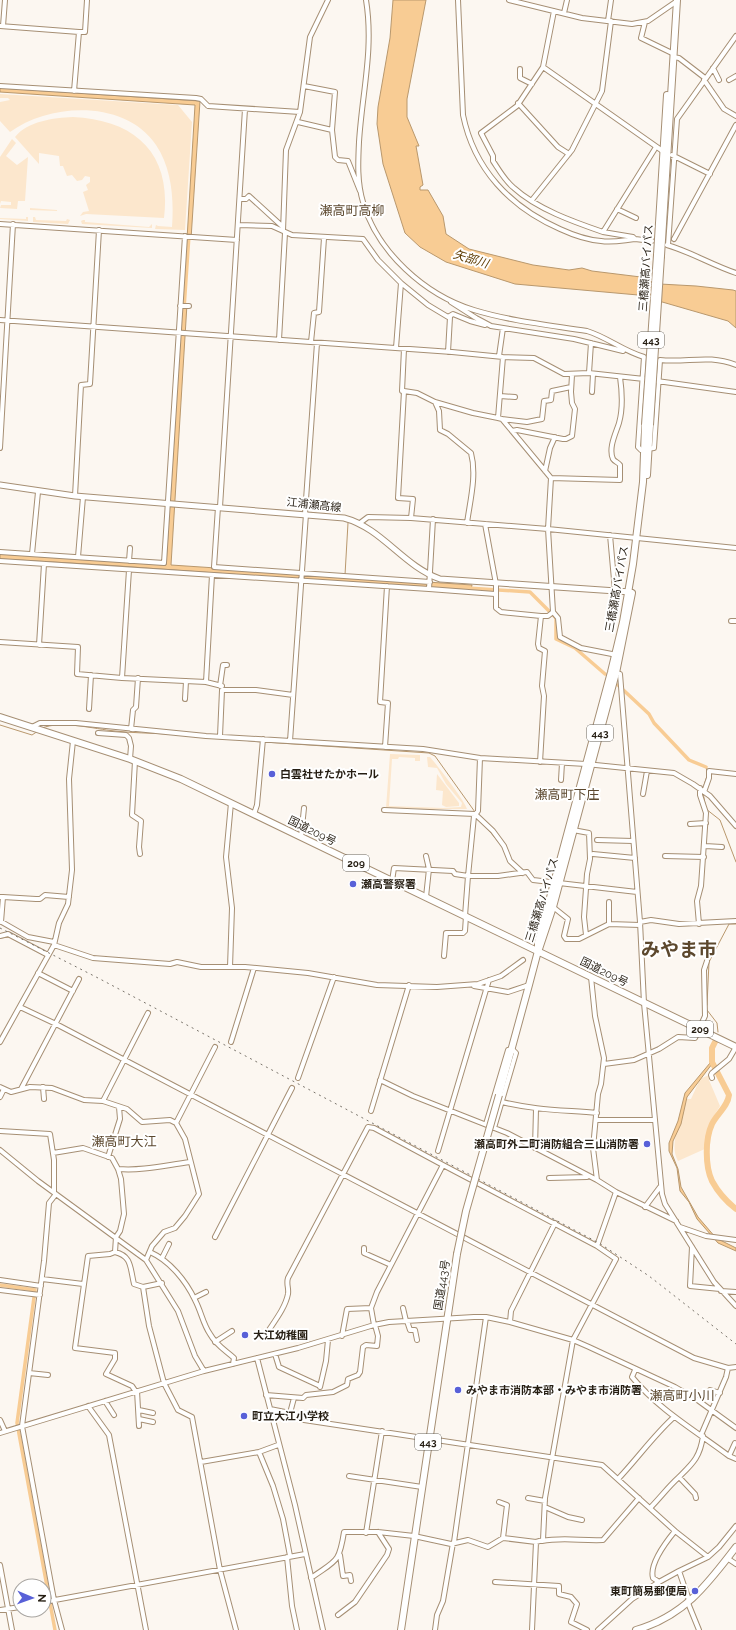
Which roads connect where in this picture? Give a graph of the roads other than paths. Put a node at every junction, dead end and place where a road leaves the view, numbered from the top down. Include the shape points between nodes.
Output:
1 (5, 0) edge
2 (87, 0) edge
3 (328, 0) edge
4 (366, 0) edge
5 (458, 0) edge
6 (509, 0) edge
7 (567, 0) edge
8 (611, 0) edge
9 (676, 1) edge
10 (531, 2) edge
11 (554, 11) junction
12 (564, 13) junction
13 (610, 21) junction
14 (645, 22) junction
15 (2, 26) edge
16 (78, 32) junction
17 (736, 36) edge
18 (672, 54) junction
19 (543, 67) junction
20 (713, 68) junction
21 (520, 69) dead end
22 (736, 76) edge
23 (704, 79) junction
24 (719, 80) dead end
25 (728, 80) dead end
26 (532, 84) junction
27 (0, 86) edge
28 (304, 86) junction
29 (74, 91) junction
30 (518, 103) junction
31 (596, 105) junction
32 (246, 109) junction
33 (300, 112) junction
34 (736, 116) edge
35 (298, 122) junction
36 (736, 125) edge
37 (332, 130) junction
38 (656, 146) junction
39 (569, 154) junction
40 (668, 154) junction
41 (710, 174) junction
42 (361, 192) junction
43 (240, 199) junction
44 (532, 200) junction
45 (617, 209) junction
46 (636, 218) dead end
47 (0, 224) edge
48 (14, 224) junction
49 (238, 224) junction
50 (99, 230) junction
51 (283, 230) junction
52 (603, 232) junction
53 (186, 236) junction
54 (324, 238) junction
55 (635, 239) junction
56 (674, 239) dead end
57 (237, 240) junction
58 (652, 241) dead end
59 (736, 273) edge
60 (401, 283) junction
61 (450, 300) junction
62 (450, 317) junction
63 (0, 320) edge
64 (8, 321) junction
65 (94, 326) junction
66 (491, 326) junction
67 (503, 328) junction
68 (179, 333) junction
69 (231, 336) junction
70 (279, 340) junction
71 (311, 342) junction
72 (317, 343) junction
73 (591, 343) junction
74 (396, 348) junction
75 (404, 349) junction
76 (448, 352) junction
77 (630, 353) junction
78 (501, 356) junction
79 (644, 357) junction
80 (660, 360) junction
81 (736, 365) edge
82 (591, 373) junction
83 (572, 375) junction
84 (620, 377) junction
85 (643, 379) junction
86 (658, 381) junction
87 (571, 387) junction
88 (404, 391) junction
89 (592, 392) dead end
90 (736, 392) edge
91 (500, 396) junction
92 (515, 396) dead end
93 (435, 402) junction
94 (1, 408) edge
95 (500, 419) junction
96 (512, 431) junction
97 (555, 437) junction
98 (0, 448) edge
99 (646, 450) junction
100 (545, 471) junction
101 (551, 478) junction
102 (0, 485) edge
103 (38, 492) junction
104 (75, 496) junction
105 (83, 497) junction
106 (168, 503) junction
107 (219, 507) junction
108 (306, 514) junction
109 (412, 518) junction
110 (433, 520) junction
111 (360, 523) junction
112 (467, 523) junction
113 (485, 524) junction
114 (548, 529) junction
115 (610, 535) junction
116 (638, 537) junction
117 (130, 548) dead end
118 (736, 548) edge
119 (0, 552) edge
120 (32, 554) junction
121 (78, 557) junction
122 (0, 561) edge
123 (129, 561) junction
124 (103, 563) junction
125 (44, 564) junction
126 (128, 570) junction
127 (212, 575) junction
128 (302, 576) junction
129 (430, 576) junction
130 (430, 582) junction
131 (496, 584) junction
132 (387, 586) junction
133 (552, 587) junction
134 (429, 588) junction
135 (615, 591) junction
136 (630, 592) junction
137 (495, 594) junction
138 (551, 613) junction
139 (541, 616) junction
140 (0, 642) edge
141 (39, 644) junction
142 (618, 655) junction
143 (227, 665) dead end
144 (616, 673) junction
145 (91, 675) junction
146 (122, 678) junction
147 (138, 678) junction
148 (186, 681) junction
149 (206, 682) junction
150 (221, 688) junction
151 (293, 695) junction
152 (186, 699) dead end
153 (88, 709) dead end
154 (0, 717) edge
155 (33, 728) junction
156 (130, 729) junction
157 (98, 733) dead end
158 (220, 736) junction
159 (129, 738) junction
160 (263, 739) junction
161 (73, 741) junction
162 (290, 741) junction
163 (386, 747) junction
164 (480, 758) junction
165 (132, 760) junction
166 (540, 762) junction
167 (562, 763) junction
168 (589, 764) junction
169 (628, 768) junction
170 (648, 771) junction
171 (736, 774) edge
172 (561, 780) dead end
173 (700, 788) junction
174 (704, 792) junction
175 (643, 794) dead end
176 (231, 803) junction
177 (304, 808) dead end
178 (384, 810) dead end
179 (477, 812) junction
180 (254, 814) junction
181 (706, 823) junction
182 (690, 824) dead end
183 (736, 826) edge
184 (574, 830) junction
185 (301, 837) junction
186 (597, 840) dead end
187 (633, 841) junction
188 (705, 846) junction
189 (722, 847) dead end
190 (140, 854) dead end
191 (593, 854) dead end
192 (426, 856) dead end
193 (665, 856) dead end
194 (704, 857) junction
195 (635, 858) junction
196 (429, 869) junction
197 (523, 872) junction
198 (468, 876) junction
199 (392, 881) junction
200 (556, 883) junction
201 (586, 885) junction
202 (637, 892) junction
203 (2, 897) edge
204 (69, 897) junction
205 (426, 897) junction
206 (609, 902) dead end
207 (553, 907) junction
208 (466, 916) junction
209 (736, 921) edge
210 (1, 922) edge
211 (608, 924) junction
212 (640, 924) junction
213 (699, 924) junction
214 (586, 934) junction
215 (0, 936) edge
216 (54, 943) junction
217 (538, 951) junction
218 (48, 955) junction
219 (444, 956) dead end
220 (523, 960) dead end
221 (707, 961) dead end
222 (230, 967) junction
223 (254, 968) junction
224 (38, 973) junction
225 (334, 977) junction
226 (592, 977) junction
227 (79, 979) dead end
228 (490, 980) junction
229 (408, 985) junction
230 (473, 985) junction
231 (529, 985) junction
232 (487, 989) junction
233 (73, 991) junction
234 (644, 1003) junction
235 (20, 1007) junction
236 (148, 1013) dead end
237 (56, 1024) junction
238 (699, 1029) junction
239 (0, 1042) edge
240 (231, 1042) dead end
241 (215, 1047) dead end
242 (736, 1047) edge
243 (512, 1049) junction
244 (648, 1053) junction
245 (124, 1060) junction
246 (604, 1064) junction
247 (298, 1078) dead end
248 (712, 1078) dead end
249 (380, 1080) junction
250 (43, 1087) junction
251 (2, 1088) edge
252 (292, 1088) dead end
253 (21, 1090) junction
254 (190, 1095) junction
255 (0, 1097) edge
256 (44, 1099) dead end
257 (103, 1101) junction
258 (502, 1102) junction
259 (119, 1107) junction
260 (536, 1109) junction
261 (451, 1110) junction
262 (371, 1111) dead end
263 (597, 1113) junction
264 (596, 1120) junction
265 (654, 1120) junction
266 (176, 1123) junction
267 (486, 1124) junction
268 (494, 1128) junction
269 (0, 1131) edge
270 (267, 1135) junction
271 (535, 1148) junction
272 (0, 1150) edge
273 (438, 1151) dead end
274 (53, 1153) junction
275 (108, 1157) junction
276 (190, 1162) junction
277 (443, 1165) junction
278 (118, 1169) junction
279 (342, 1175) junction
280 (590, 1177) junction
281 (549, 1178) dead end
282 (597, 1180) junction
283 (660, 1187) junction
284 (616, 1192) junction
285 (55, 1193) junction
286 (645, 1207) junction
287 (418, 1214) junction
288 (676, 1221) junction
289 (555, 1223) junction
290 (680, 1227) junction
291 (116, 1237) junction
292 (214, 1237) dead end
293 (736, 1240) edge
294 (169, 1244) dead end
295 (597, 1246) junction
296 (692, 1246) junction
297 (364, 1248) dead end
298 (115, 1252) junction
299 (150, 1252) junction
300 (162, 1258) junction
301 (146, 1260) junction
302 (391, 1265) junction
303 (531, 1273) junction
304 (42, 1279) junction
305 (0, 1280) edge
306 (162, 1283) junction
307 (83, 1284) junction
308 (41, 1286) junction
309 (142, 1287) junction
310 (0, 1290) edge
311 (720, 1290) junction
312 (206, 1292) dead end
313 (736, 1292) edge
314 (40, 1296) junction
315 (194, 1298) junction
316 (592, 1305) junction
317 (736, 1306) edge
318 (371, 1308) junction
319 (403, 1308) dead end
320 (486, 1317) junction
321 (447, 1318) junction
322 (407, 1321) junction
323 (510, 1322) junction
324 (375, 1325) junction
325 (232, 1331) dead end
326 (265, 1336) dead end
327 (342, 1336) junction
328 (328, 1340) junction
329 (417, 1340) dead end
330 (573, 1340) junction
331 (215, 1342) junction
332 (275, 1354) junction
333 (257, 1358) junction
334 (233, 1364) junction
335 (736, 1367) edge
336 (728, 1368) junction
337 (635, 1370) junction
338 (204, 1371) junction
339 (29, 1373) junction
340 (48, 1375) dead end
341 (164, 1383) junction
342 (320, 1386) junction
343 (710, 1390) dead end
344 (136, 1391) junction
345 (320, 1392) junction
346 (720, 1393) junction
347 (266, 1395) junction
348 (294, 1398) junction
349 (105, 1401) junction
350 (88, 1406) junction
351 (270, 1409) junction
352 (139, 1410) junction
353 (713, 1411) junction
354 (152, 1413) dead end
355 (290, 1413) junction
356 (114, 1415) dead end
357 (674, 1417) junction
358 (139, 1419) junction
359 (0, 1420) edge
360 (153, 1422) dead end
361 (22, 1426) junction
362 (139, 1426) dead end
363 (736, 1428) edge
364 (5, 1431) junction
365 (382, 1431) junction
366 (0, 1433) edge
367 (702, 1436) junction
368 (429, 1438) junction
369 (735, 1443) dead end
370 (278, 1445) junction
371 (467, 1445) junction
372 (259, 1452) junction
373 (730, 1456) junction
374 (552, 1457) junction
375 (736, 1459) edge
376 (201, 1462) junction
377 (349, 1476) dead end
378 (679, 1477) junction
379 (618, 1479) junction
380 (374, 1480) junction
381 (422, 1487) junction
382 (528, 1498) dead end
383 (639, 1498) junction
384 (696, 1498) dead end
385 (545, 1501) junction
386 (500, 1502) dead end
387 (545, 1507) junction
388 (650, 1508) junction
389 (582, 1520) dead end
390 (736, 1526) edge
391 (675, 1531) junction
392 (378, 1532) junction
393 (366, 1533) junction
394 (414, 1536) junction
395 (503, 1538) junction
396 (542, 1541) junction
397 (453, 1542) junction
398 (536, 1542) junction
399 (736, 1547) edge
400 (305, 1554) junction
401 (340, 1555) junction
402 (708, 1556) junction
403 (289, 1557) junction
404 (727, 1558) junction
405 (736, 1564) edge
406 (0, 1565) edge
407 (220, 1570) junction
408 (679, 1570) junction
409 (311, 1578) junction
410 (351, 1581) dead end
411 (495, 1582) dead end
412 (659, 1582) junction
413 (137, 1585) junction
414 (535, 1585) junction
415 (54, 1600) junction
416 (688, 1603) junction
417 (12, 1608) edge
418 (8, 1609) junction
419 (0, 1610) edge
420 (338, 1615) dead end
421 (12, 1630) edge
422 (62, 1630) edge
423 (146, 1630) edge
424 (236, 1630) edge
425 (297, 1630) edge
426 (323, 1630) edge
427 (401, 1630) edge
428 (434, 1630) edge
429 (532, 1630) edge
430 (587, 1630) edge
431 (598, 1630) edge
432 (636, 1630) edge
433 (700, 1630) edge

1 - 15 street
2 - 16 street via 85,32
3 - 28 street via 310,37
4 - 42 street via 369,52 360,134
5 - 55 street via 463,115 475,153 495,184 527,212 565,231 602,242
6 - 10 street
7 - 12 street
8 - 13 street
9 - 14 street
9 - 18 highway, 三橋瀬高バイパス / 443
10 - 11 street
11 - 12 street
11 - 19 street
12 - 13 street
13 - 14 street via 632,24
13 - 31 street via 602,91
14 - 18 street via 640,38
15 - 16 street
16 - 29 street
17 - 20 street
18 - 23 street
18 - 40 highway, 三橋瀬高バイパス / 443
19 - 26 street
19 - 31 street
20 - 23 street
20 - 24 street
21 - 26 street via 520,78
22 - 25 street
23 - 34 street via 724,109
23 - 40 street via 677,119
26 - 30 street
27 - 29 street
28 - 33 street
28 - 37 street via 335,92
29 - 32 street via 196,98 208,106
30 - 39 street via 558,147
30 - 44 street via 481,133 493,156 492,161 503,176 514,188
31 - 38 street
31 - 39 street
32 - 33 street
32 - 43 street
33 - 35 street
35 - 37 street
35 - 51 street via 286,150
36 - 41 street
37 - 42 street via 335,158 348,161
38 - 40 street
38 - 45 street
39 - 44 street
40 - 41 street
40 - 59 street via 667,245 689,252 713,266
40 - 99 highway, 三橋瀬高バイパス / 443, bridge
41 - 56 street
42 - 61 street via 370,221 386,248 419,280
43 - 49 street
43 - 51 street via 249,196
44 - 52 street via 573,222
45 - 46 street
45 - 52 street
47 - 48 street
48 - 50 street
48 - 64 street
49 - 51 street via 272,226
49 - 57 street
50 - 53 street
50 - 65 street
51 - 54 street
51 - 70 street
52 - 55 street
53 - 57 street
53 - 68 street via 185,306
54 - 60 street via 363,239 378,260
54 - 71 street via 319,312 314,313
55 - 58 street
57 - 69 street
60 - 62 street via 428,305
60 - 74 street
61 - 66 street
61 - 77 street via 504,318 597,334
62 - 66 street via 453,314
62 - 76 street
63 - 64 street
64 - 65 street
64 - 94 street
65 - 68 street
65 - 104 street via 90,384 81,385
66 - 67 street
67 - 73 street
67 - 78 street
68 - 69 street
68 - 106 street
69 - 70 street
69 - 107 street
70 - 71 street
71 - 72 street
72 - 74 street
72 - 108 street
73 - 77 street
73 - 82 street
74 - 75 street
75 - 76 street
75 - 88 street
76 - 78 street
77 - 79 street
78 - 83 street via 534,358
78 - 91 street
79 - 80 street
79 - 85 street
80 - 81 street via 680,362 707,358
80 - 86 street
82 - 83 street
82 - 84 street
82 - 89 street
83 - 87 street
84 - 85 street
84 - 101 street via 621,412 613,436 612,456 620,465 620,480
85 - 86 street
85 - 99 street via 638,447
86 - 90 street
86 - 99 street via 654,448
87 - 95 street via 552,392 551,400 544,401 542,419 527,422
87 - 97 street via 575,409 572,436 566,439
88 - 93 street via 417,393
88 - 109 street via 398,498 413,499
91 - 92 street
91 - 95 street
93 - 95 street
93 - 112 street via 439,411 440,430 448,434 472,457
94 - 98 street
95 - 96 street
96 - 97 street
96 - 100 street
97 - 100 street
99 - 116 highway, 三橋瀬高バイパス / 443
100 - 101 street
101 - 114 street
102 - 103 main road, 江浦瀬高線
103 - 104 main road, 江浦瀬高線
103 - 120 street
104 - 105 main road, 江浦瀬高線
105 - 106 main road, 江浦瀬高線
105 - 121 street
106 - 107 main road, 江浦瀬高線
106 - 123 street via 164,563
107 - 108 main road, 江浦瀬高線
107 - 128 street via 214,567
108 - 111 main road, 江浦瀬高線 via 344,518
108 - 128 street
109 - 110 street
109 - 111 street via 368,517
110 - 112 street
110 - 129 street
111 - 129 main road, 江浦瀬高線
112 - 113 street
113 - 114 street
113 - 131 street
114 - 115 street
114 - 133 street
115 - 116 street
115 - 135 street
116 - 118 street
116 - 136 highway, 三橋瀬高バイパス / 443
117 - 123 street
119 - 120 street
120 - 121 street
121 - 124 street
122 - 125 street
123 - 124 street
124 - 125 street
124 - 126 street
125 - 141 street
126 - 127 street
126 - 146 street
127 - 128 street
127 - 149 street
128 - 130 street
128 - 132 street
128 - 151 street
129 - 130 street
129 - 131 main road, 江浦瀬高線
130 - 134 street
131 - 133 main road, 江浦瀬高線
131 - 137 street
132 - 134 street
132 - 163 street via 380,702 388,703
133 - 135 main road, 江浦瀬高線
133 - 138 street
134 - 137 street
135 - 136 main road, 江浦瀬高線
136 - 142 highway, 三橋瀬高バイパス / 443
137 - 139 street via 496,608 501,612
138 - 139 street
138 - 142 street via 558,618 560,637 581,648
139 - 166 street via 538,644 539,648 545,651
140 - 141 street
141 - 145 street via 78,647 77,674
142 - 144 highway, 三橋瀬高バイパス / 443
142 - 168 highway, 三橋瀬高バイパス / 443
143 - 150 street via 223,665
144 - 168 highway, 三橋瀬高バイパス / 443
144 - 169 street via 620,674
145 - 146 street
145 - 153 street
146 - 147 street
147 - 148 street
147 - 156 street via 136,707 132,710
148 - 149 street
148 - 152 street
149 - 150 street
150 - 151 street
150 - 158 street
151 - 162 street
154 - 155 highway, 国道209号 / 209
155 - 156 street via 40,723 64,722
155 - 161 highway, 国道209号 / 209
156 - 158 street
156 - 159 street
157 - 159 street via 126,735
158 - 160 street
159 - 165 street
160 - 162 street
160 - 180 street
161 - 165 highway, 国道209号 / 209
161 - 204 street via 69,779 72,870
162 - 163 street
163 - 164 street via 423,749
164 - 166 street
164 - 179 street
165 - 176 highway, 国道209号 / 209 via 181,779
165 - 190 street via 132,815 141,821
166 - 167 street
167 - 168 street
167 - 172 street
168 - 169 street
168 - 184 highway, 三橋瀬高バイパス / 443
168 - 200 highway, 三橋瀬高バイパス / 443
169 - 170 street
169 - 187 street
170 - 173 street via 674,773
170 - 175 street
171 - 174 street via 709,771
173 - 174 street
173 - 181 street
174 - 183 street
176 - 180 highway, 国道209号 / 209
176 - 222 street via 226,857 232,908
177 - 185 street
178 - 179 street
179 - 197 street via 504,846 510,861
179 - 198 street via 474,816
180 - 185 highway, 国道209号 / 209
181 - 182 street
181 - 188 street
184 - 200 highway, 三橋瀬高バイパス / 443
184 - 201 street via 589,833 590,859
185 - 199 highway, 国道209号 / 209
186 - 187 street
187 - 195 street
188 - 189 street
188 - 194 street
191 - 195 street
192 - 196 street
193 - 194 street
194 - 213 street via 697,901
195 - 202 street
196 - 198 street
196 - 199 street via 394,868
196 - 205 street
197 - 198 street via 518,875
197 - 200 street via 527,872 533,880
198 - 208 street
199 - 205 highway, 国道209号 / 209
200 - 201 street
200 - 207 highway, 三橋瀬高バイパス / 443
200 - 217 highway, 三橋瀬高バイパス / 443 via 538,942
201 - 202 street
201 - 214 street
202 - 212 street
203 - 204 street via 40,899 45,894
203 - 210 street
204 - 216 street
205 - 208 highway, 国道209号 / 209
206 - 211 street
207 - 214 street via 568,919 564,936 566,939 579,939
207 - 217 highway, 三橋瀬高バイパス / 443
208 - 217 highway, 国道209号 / 209
208 - 219 street via 463,933 446,934
209 - 213 street
210 - 216 street via 28,937
211 - 212 street
211 - 214 street
212 - 213 street via 651,920
212 - 234 street
215 - 218 street via 8,934
216 - 218 street
216 - 222 street via 93,958
217 - 226 highway, 国道209号 / 209
217 - 231 highway, 国道443号 / 443
218 - 224 street
220 - 228 street via 501,976
221 - 238 street via 704,970 705,1016
222 - 223 street
223 - 225 street
223 - 240 street
224 - 233 street
224 - 235 street
225 - 229 street via 377,985
225 - 247 street
226 - 234 highway, 国道209号 / 209
226 - 246 street via 595,1016
227 - 233 street
228 - 230 street
228 - 232 street
229 - 230 street
229 - 249 street
230 - 232 street
231 - 232 street via 508,992
231 - 243 highway, 国道443号 / 443
232 - 261 street
233 - 237 street
234 - 238 highway, 国道209号 / 209
234 - 244 street
235 - 237 street
235 - 239 street
236 - 245 street
237 - 245 street
237 - 253 street
238 - 242 highway, 国道209号 / 209
238 - 244 street via 695,1038 678,1037
241 - 254 street
242 - 248 street via 729,1059 712,1073
243 - 258 street via 516,1053
243 - 267 street via 508,1050
243 - 321 highway, 国道443号 / 443, bridge via 466,1211 456,1254
244 - 246 street via 634,1060
244 - 265 street
245 - 254 street
245 - 257 street
246 - 263 street
249 - 261 street
249 - 262 street
250 - 253 street
250 - 256 street
250 - 257 street via 84,1100
251 - 253 street via 11,1092
251 - 255 street
252 - 270 street
254 - 266 street
254 - 270 street
257 - 259 street
258 - 260 street
258 - 268 street
259 - 266 street via 127,1109 142,1122 170,1120
259 - 275 street via 120,1119
260 - 263 street
260 - 271 street
261 - 267 street
261 - 273 street
263 - 264 street
264 - 265 street
264 - 282 street via 593,1156
265 - 283 street
266 - 276 street via 185,1139
267 - 268 street
268 - 271 street
269 - 274 street via 50,1134
270 - 279 street
270 - 292 street
271 - 280 street
272 - 285 street
274 - 275 street via 83,1148
274 - 285 street
275 - 278 street via 112,1158
276 - 278 street via 158,1165 141,1170
276 - 299 street via 199,1194 186,1216 175,1228 164,1232
277 - 279 street via 368,1127
277 - 287 street
277 - 289 street
278 - 291 street via 124,1214
279 - 287 street
279 - 326 street via 286,1282 286,1299
280 - 281 street
280 - 282 street
282 - 284 street
283 - 286 street
283 - 288 street
284 - 286 street
284 - 295 street
285 - 291 street
285 - 304 street via 49,1204
286 - 288 street
287 - 302 street
287 - 303 street
288 - 290 street
289 - 295 street
289 - 303 street
290 - 293 street via 706,1236
290 - 296 street
291 - 298 street
291 - 301 street
294 - 300 street
295 - 316 street via 616,1259
296 - 311 street
296 - 311 street via 690,1286
297 - 302 street via 364,1253
298 - 307 street via 88,1256
298 - 309 street via 126,1256 134,1284
299 - 300 street
299 - 301 street
300 - 315 street via 183,1279
301 - 306 street
302 - 318 street
303 - 316 street
303 - 323 street via 511,1311
304 - 307 street
304 - 308 street
305 - 308 street
306 - 309 street
306 - 338 street via 178,1311 195,1356
307 - 344 street via 75,1348 115,1353 115,1359 106,1374 132,1386
308 - 314 street
309 - 341 street
310 - 314 street
311 - 313 street
311 - 317 street
312 - 315 street
314 - 339 street
315 - 331 street via 208,1332
316 - 330 street
316 - 336 street via 694,1358
318 - 324 street
318 - 327 street via 347,1309
319 - 322 street
320 - 321 street
320 - 323 street
320 - 371 street
321 - 322 street
321 - 368 highway, 国道443号 / 443
322 - 324 street
322 - 329 street via 410,1330 415,1330
323 - 330 street
324 - 327 street
324 - 345 street via 377,1346 363,1347 358,1375 348,1378 347,1385 340,1389
325 - 331 street
327 - 328 street
328 - 332 street
328 - 342 street
330 - 337 street
330 - 374 street
331 - 334 street via 234,1358
332 - 333 street
332 - 342 street via 279,1367
333 - 334 street
333 - 347 street
334 - 338 street
335 - 336 street
336 - 346 street
337 - 353 street via 675,1387
337 - 357 street via 632,1377 646,1394
338 - 341 street
339 - 340 street
339 - 361 street
341 - 344 street
341 - 376 street via 178,1410 192,1417
342 - 345 street
343 - 346 street
344 - 349 street
344 - 352 street
345 - 348 street via 303,1398
346 - 353 street
347 - 348 street
347 - 351 street
348 - 355 street
349 - 350 street
349 - 356 street
350 - 361 street
350 - 413 street via 109,1435
351 - 355 street
351 - 370 street
352 - 354 street
352 - 358 street
353 - 363 street
353 - 367 street
355 - 365 street via 304,1420
357 - 367 street
357 - 379 street
358 - 360 street
358 - 362 street
359 - 364 street
361 - 364 street
361 - 415 street
364 - 366 street
365 - 368 street
365 - 380 street
367 - 373 street
367 - 378 street via 701,1449 696,1459
368 - 371 street
368 - 381 highway, 国道443号 / 443
369 - 373 street
370 - 372 street
370 - 400 street via 295,1505
371 - 374 street
371 - 397 street
372 - 376 street
372 - 403 street via 281,1512
373 - 375 street
374 - 379 street via 602,1465
374 - 385 street
376 - 407 street
377 - 380 street
378 - 384 street via 696,1494
378 - 388 street
379 - 383 street
380 - 381 street
380 - 393 street
381 - 394 highway, 国道443号 / 443
382 - 385 street
383 - 388 street
383 - 396 street via 603,1540 556,1538
385 - 387 street
386 - 395 street via 507,1505
387 - 389 street
387 - 396 street
388 - 391 street
390 - 402 street
391 - 402 street
391 - 412 street via 653,1568 653,1578
392 - 393 street
392 - 394 street
392 - 420 street via 389,1549 387,1555 355,1602
393 - 401 street via 344,1532
394 - 397 street
394 - 427 highway, 国道443号 / 443
395 - 397 street via 488,1547 468,1540
395 - 398 street
396 - 398 street
397 - 428 street via 443,1601
398 - 414 street
399 - 404 highway
400 - 403 street
400 - 409 street
401 - 409 street
401 - 410 street via 343,1576 350,1575
402 - 408 street
403 - 407 street
403 - 425 street via 292,1606
404 - 405 street
404 - 416 highway via 706,1586
406 - 418 street
407 - 413 street
407 - 424 street
408 - 412 street
408 - 416 street
409 - 426 street
411 - 414 street
412 - 431 street via 632,1599
413 - 415 street
413 - 423 street
414 - 429 street
414 - 430 street via 559,1586 559,1594 571,1597 577,1604 571,1622
415 - 422 street
416 - 432 highway via 662,1620
416 - 433 street
417 - 418 street
418 - 419 street
418 - 421 street

